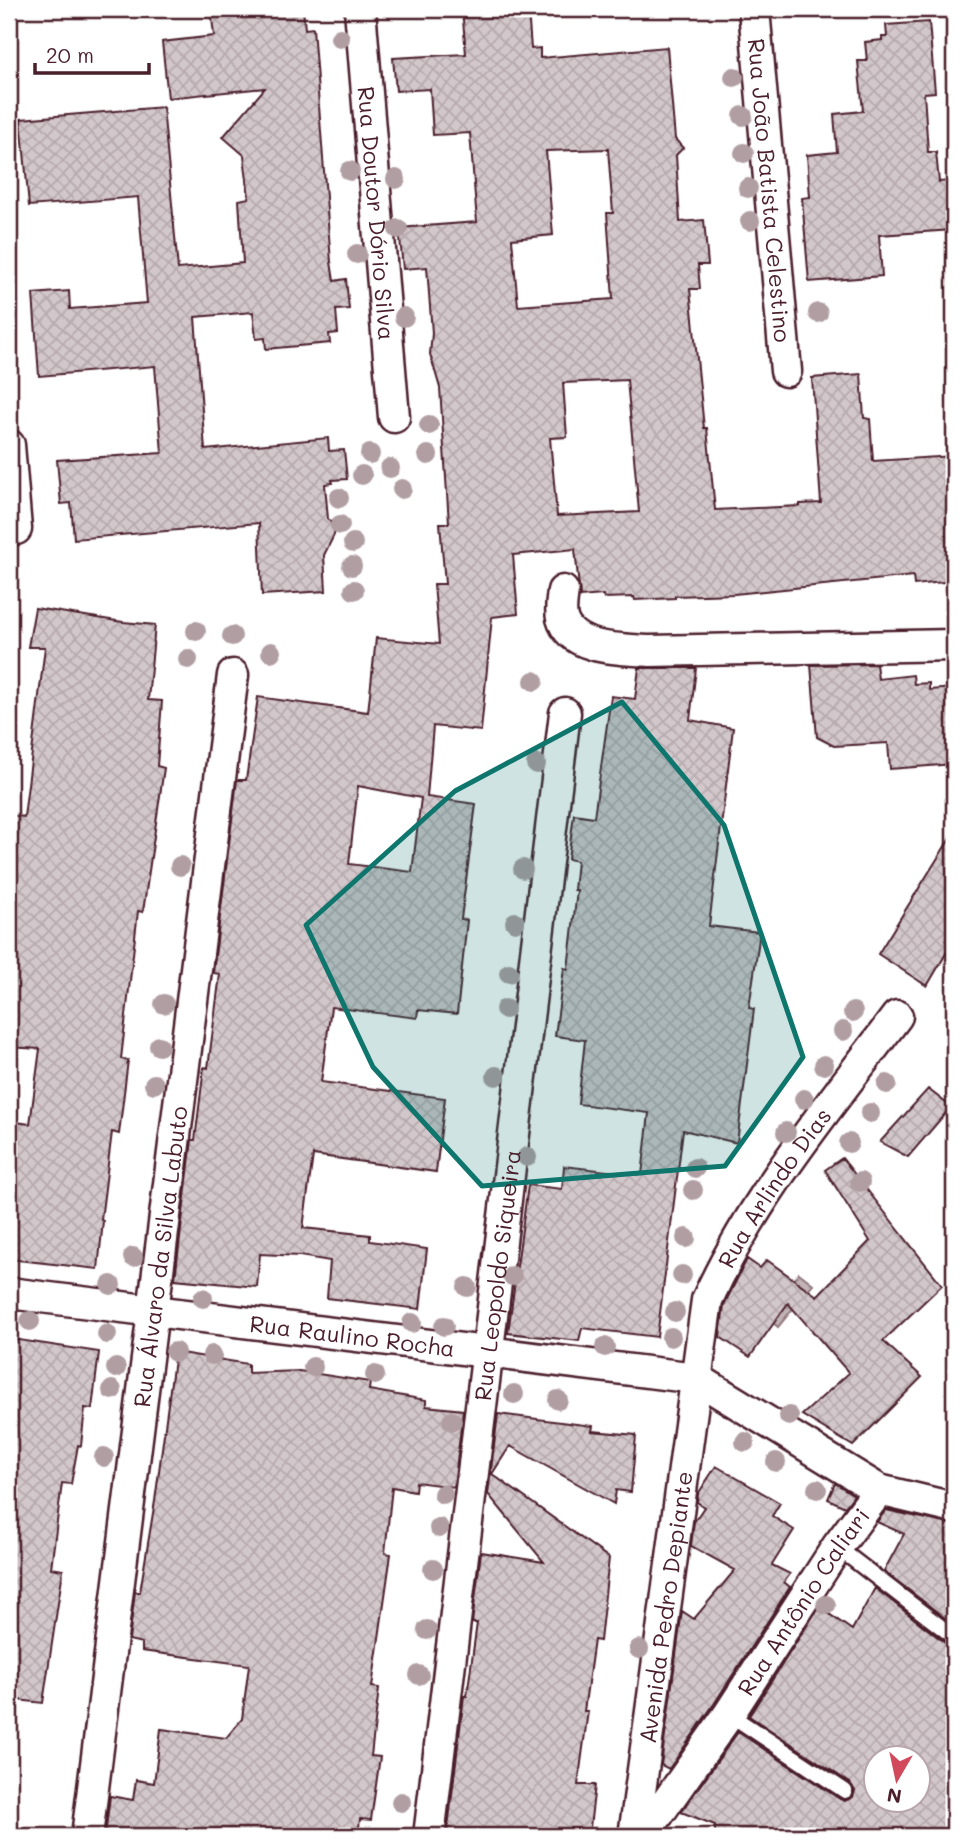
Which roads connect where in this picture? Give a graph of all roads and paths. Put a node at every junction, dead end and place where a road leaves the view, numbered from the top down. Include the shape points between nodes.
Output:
1 (360, 9) edge
2 (754, 9) edge
3 (786, 371) dead end
4 (394, 417) dead end
5 (9, 444) edge
6 (16, 529) dead end
7 (562, 591) dead end
8 (954, 645) edge
9 (233, 675) dead end
10 (565, 713) dead end
11 (897, 1016) dead end
12 (9, 1293) edge
13 (153, 1310) junction
14 (486, 1352) junction
15 (696, 1378) junction
16 (879, 1490) junction
17 (954, 1508) edge
18 (837, 1547) junction
19 (954, 1637) edge
20 (729, 1714) junction
21 (845, 1791) dead end
22 (87, 1836) edge
23 (429, 1836) edge
24 (634, 1836) edge
25 (643, 1836) edge

1 - 4 street, Rua Doutor Dório Silva
2 - 3 street, Rua João Batista Celestino
5 - 6 street
7 - 8 street via 562,616 573,636 613,648
9 - 13 street, Rua Álvaro da Silva Labuto
10 - 14 street, Rua Leopoldo Siqueira
11 - 15 street, Rua Arlindo Dias via 725,1259 707,1300
12 - 13 street, Rua Raulino Rocha
13 - 14 street, Rua Raulino Rocha
13 - 22 street, Rua Álvaro da Silva Labuto
14 - 15 street, Rua Raulino Rocha
14 - 23 street, Rua Leopoldo Siqueira
15 - 16 street
15 - 24 street, Avenida Pedro Depiante
16 - 17 street
16 - 18 street, Rua Antônio Caliari
18 - 19 lane
18 - 20 street, Rua Antônio Caliari
20 - 21 lane, Rua Antônio Caliari
20 - 25 street, Rua Antônio Caliari

